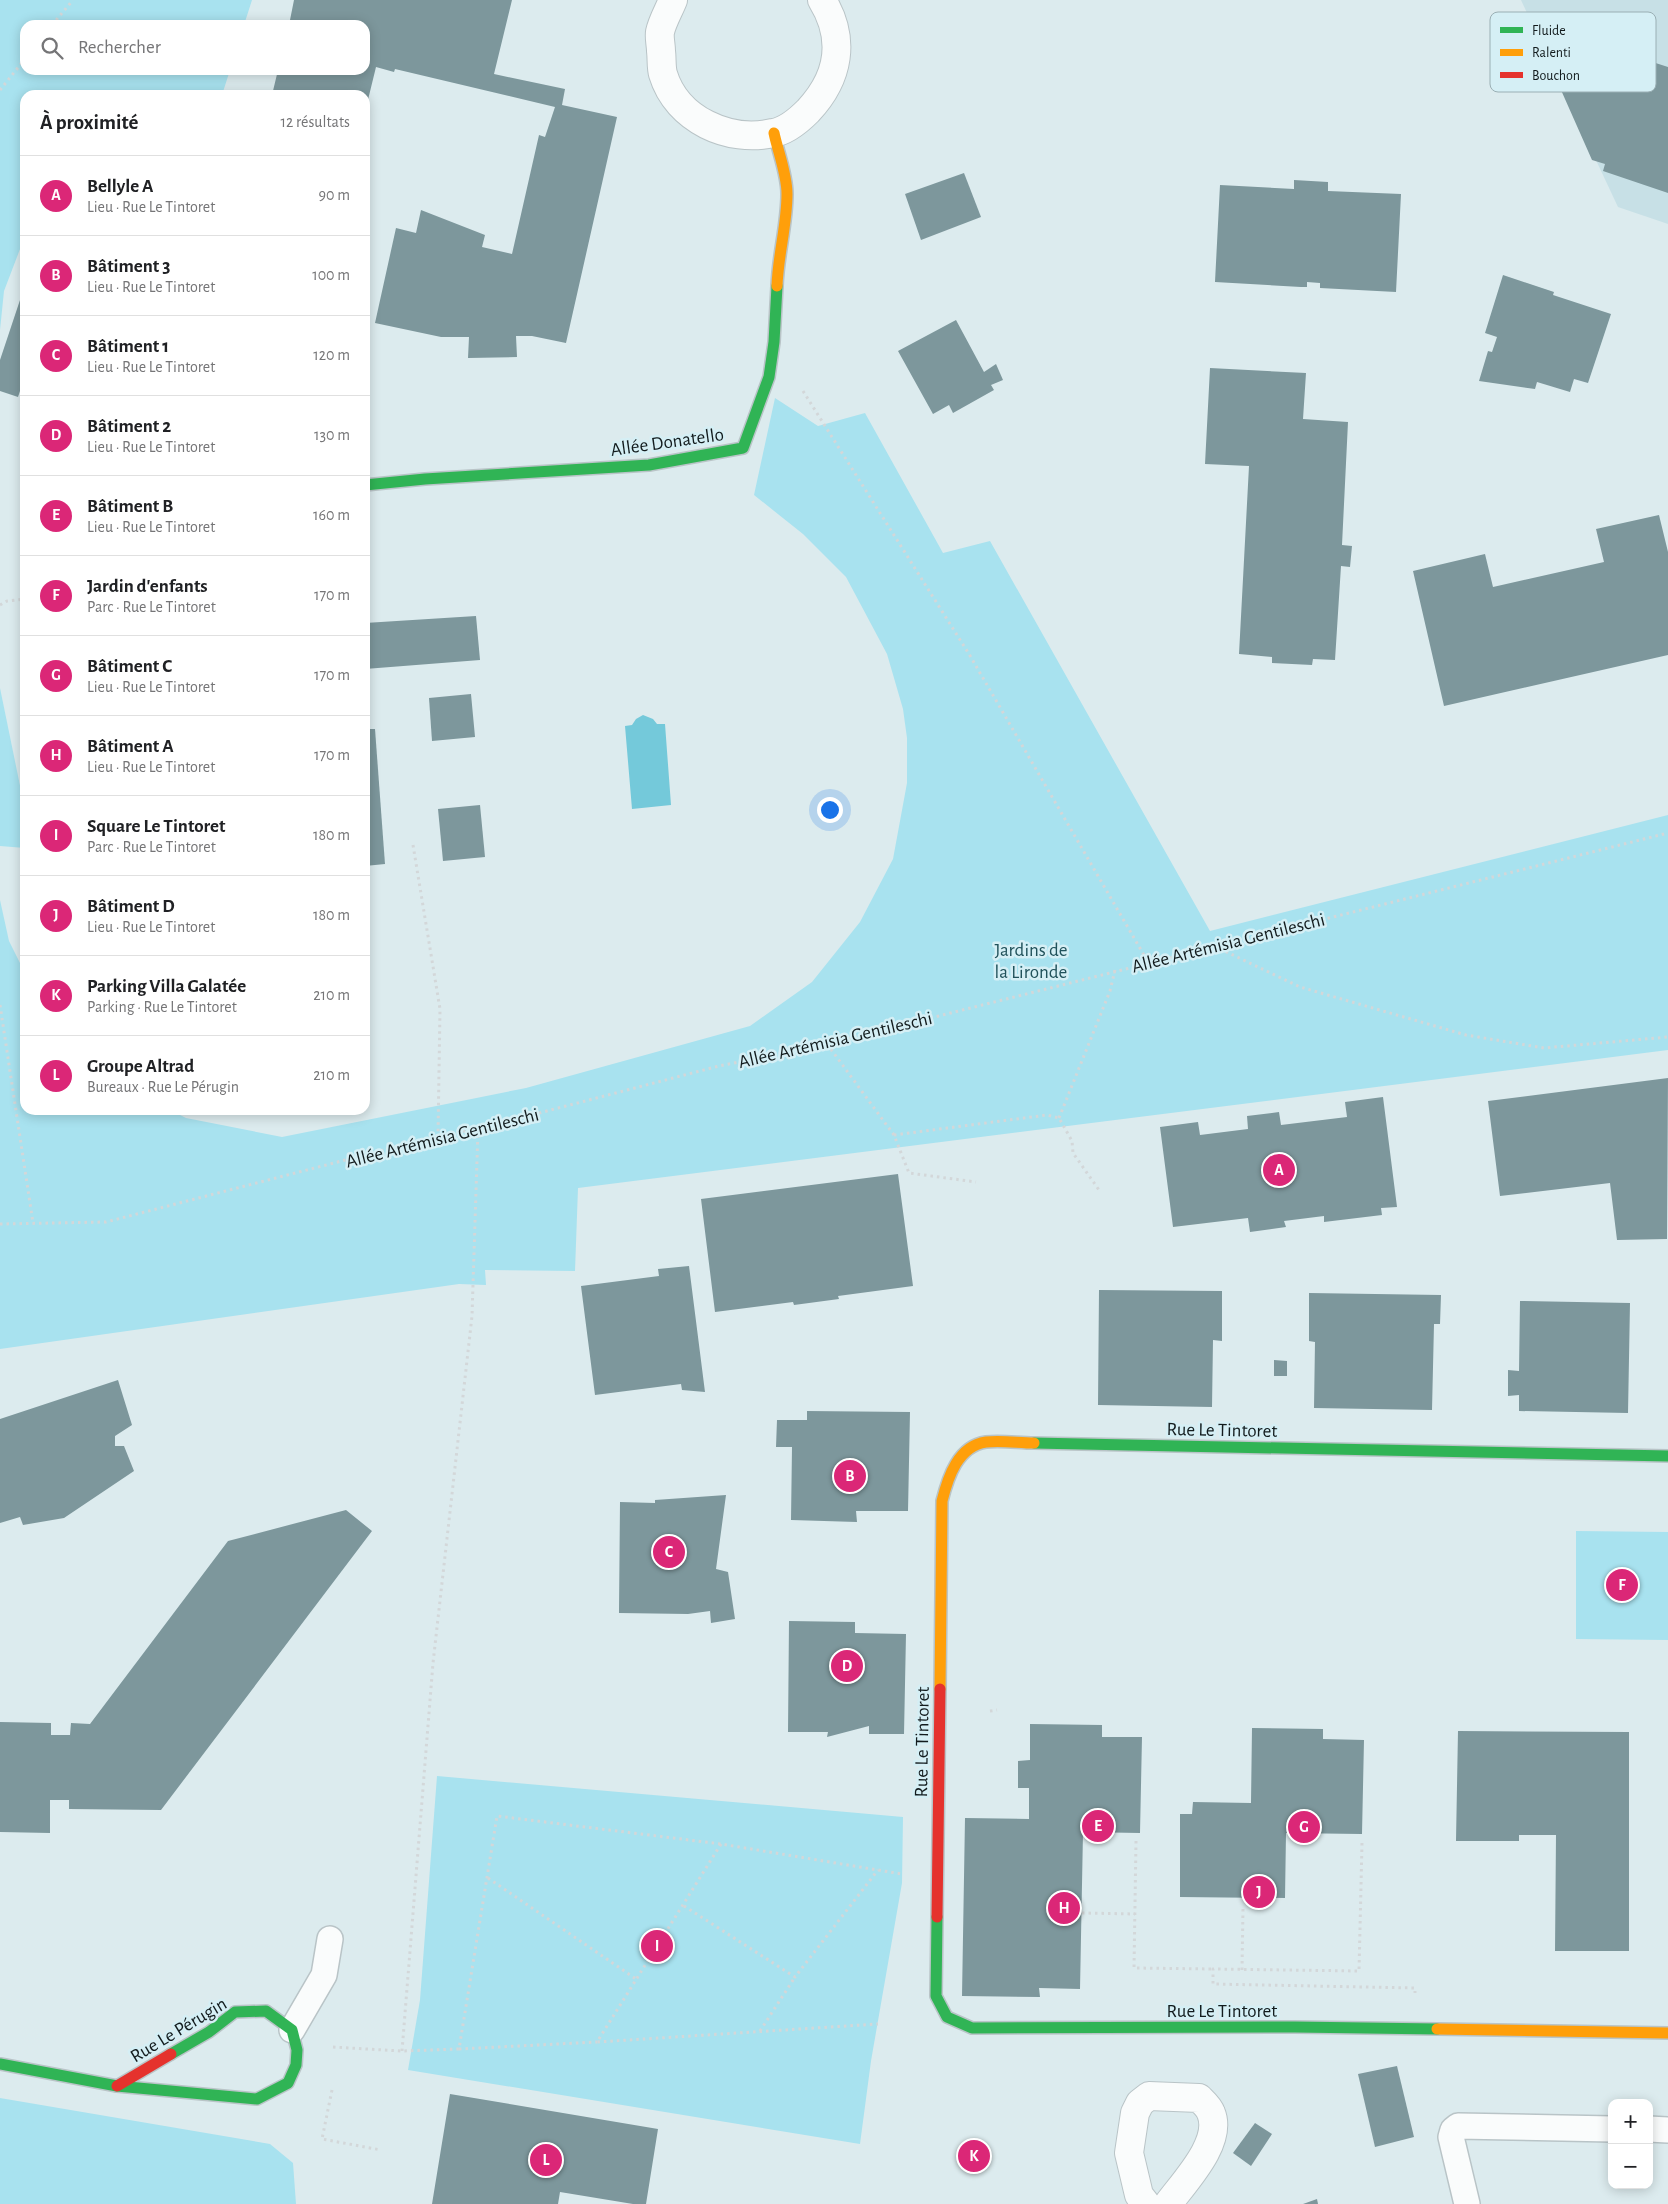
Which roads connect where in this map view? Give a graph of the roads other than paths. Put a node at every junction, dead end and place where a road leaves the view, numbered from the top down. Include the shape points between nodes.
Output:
1 (673, 0) edge
2 (822, 0) edge
3 (774, 133) junction
4 (370, 484) edge
5 (1668, 1456) edge
6 (330, 1939) dead end
7 (292, 2030) junction
8 (1668, 2033) edge
9 (0, 2064) edge
10 (117, 2086) junction
11 (1608, 2129) edge
12 (1653, 2129) edge
13 (1668, 2130) edge
14 (1146, 2204) edge
15 (1168, 2204) edge
16 (1466, 2204) edge

1 - 3 street via 660,32 663,74 676,100 700,122 734,135
2 - 3 street via 831,14 836,37 834,68 823,95 799,120
3 - 4 street, Allée Donatello via 787,192 778,260 774,342 769,377 743,448 649,465
5 - 8 street, Rue Le Tintoret via 986,1442 974,1446 947,1477 942,1501 936,1996 947,2017 972,2028 1295,2027
6 - 7 lane via 324,1975
7 - 10 street, Rue Le Pérugin via 266,2011 235,2012 209,2032
7 - 10 street, Rue Le Pérugin via 297,2050 296,2065 288,2083 257,2099
9 - 10 street, Rue Le Pérugin
11 - 16 lane via 1458,2126 1451,2137
12 - 13 lane
14 - 15 street via 1139,2195 1129,2153 1135,2113 1149,2096 1199,2098 1211,2111 1214,2130 1210,2144

